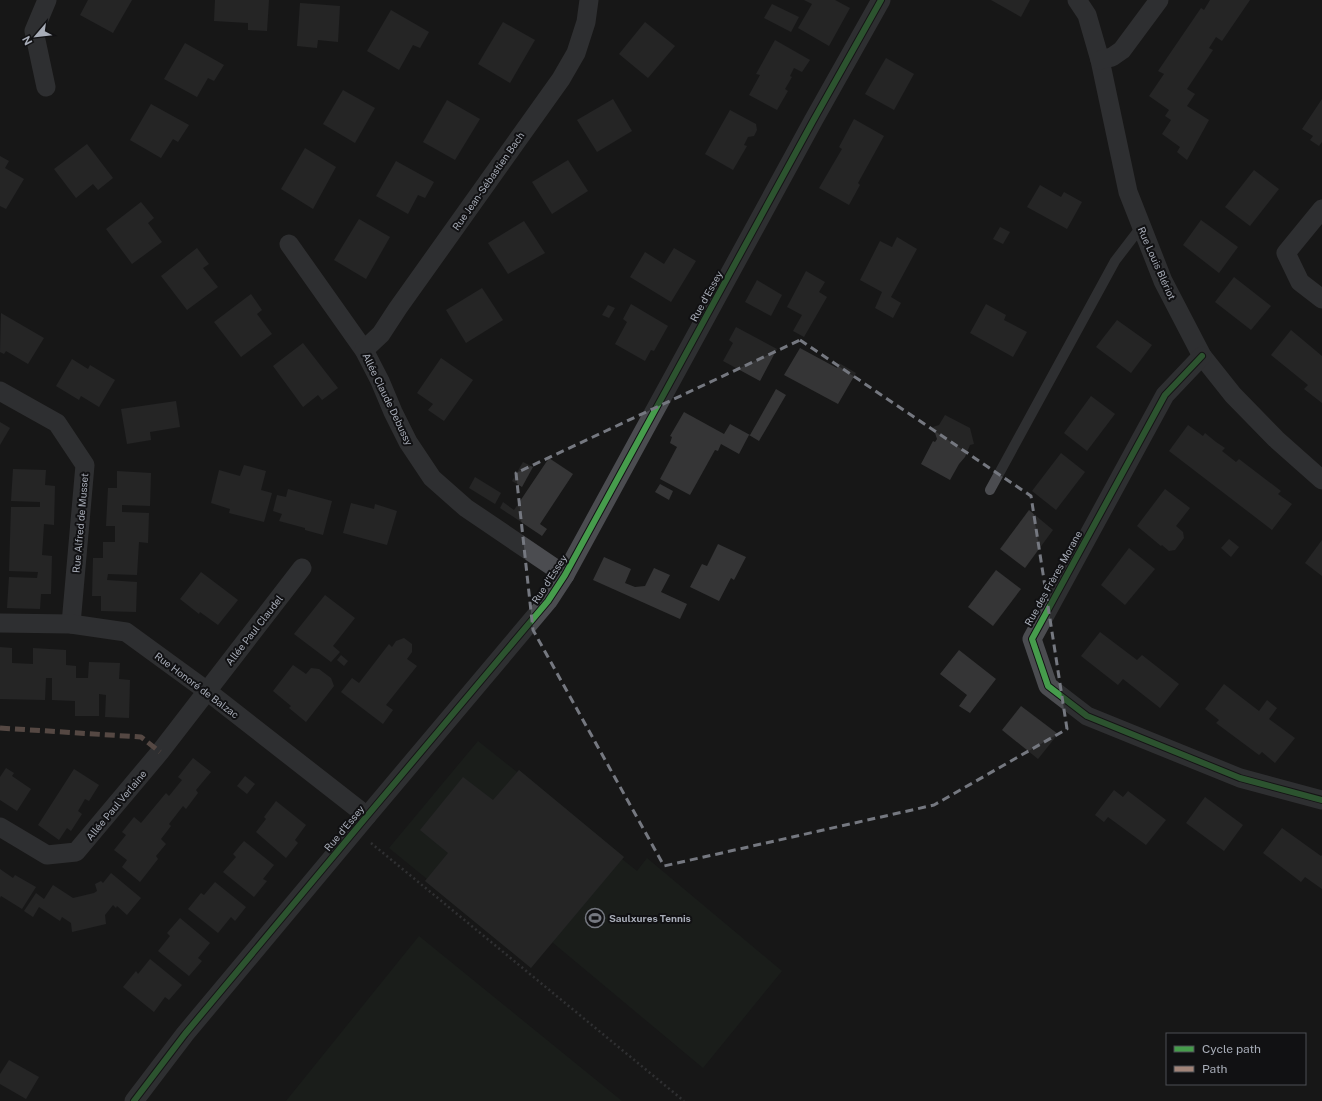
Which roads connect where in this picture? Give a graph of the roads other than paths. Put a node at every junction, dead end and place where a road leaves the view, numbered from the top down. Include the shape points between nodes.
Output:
1 (47, 0) edge
2 (589, 0) edge
3 (881, 0) edge
4 (1077, 0) edge
5 (1159, 0) edge
6 (1100, 60) junction
7 (46, 87) dead end
8 (1322, 209) edge
9 (1141, 227) junction
10 (289, 244) dead end
11 (1322, 299) edge
12 (364, 350) junction
13 (1202, 356) junction
14 (0, 391) edge
15 (1322, 480) edge
16 (990, 490) dead end
17 (302, 568) dead end
18 (565, 575) junction
19 (0, 623) edge
20 (71, 624) junction
21 (207, 691) junction
22 (1322, 800) edge
23 (361, 823) junction
24 (0, 827) edge
25 (134, 1101) edge

1 - 7 street via 34,31
2 - 12 street, Rue Jean-Sébastien Bach via 586,22 576,53 561,79 381,334
3 - 18 street, Rue d'Essey
4 - 6 street, Rue Louis Blériot via 1087,15
5 - 6 street via 1122,50 1112,57
6 - 9 street, Rue Louis Blériot via 1128,192
8 - 11 street via 1286,253 1300,282
9 - 13 street, Rue Louis Blériot via 1163,281
9 - 16 lane via 1115,261
10 - 12 street, Allée Claude Debussy
12 - 18 street, Allée Claude Debussy via 408,442 432,478 466,508
13 - 15 street, Rue Louis Blériot via 1233,395 1276,439
13 - 22 street, Rue des Frères Morane via 1165,395 1032,639 1048,686 1087,716 1240,778
14 - 20 street, Rue Alfred de Musset via 57,422 85,465
17 - 21 street, Allée Paul Claudel
18 - 23 street, Rue d'Essey via 548,601
19 - 20 street, Rue Honoré de Balzac
20 - 21 street, Rue Honoré de Balzac via 126,632
21 - 23 street, Rue Honoré de Balzac
21 - 24 street, Allée Paul Verlaine via 160,752 76,852 47,855
23 - 25 street, Rue d'Essey via 184,1034

